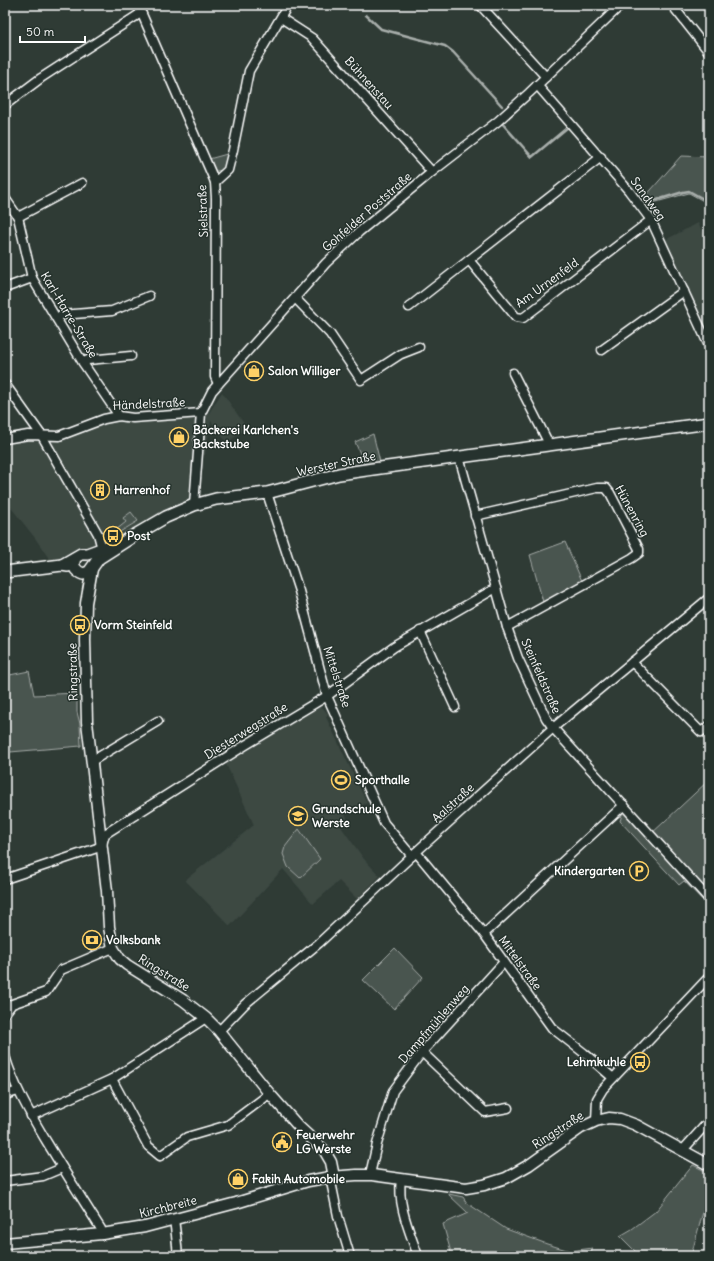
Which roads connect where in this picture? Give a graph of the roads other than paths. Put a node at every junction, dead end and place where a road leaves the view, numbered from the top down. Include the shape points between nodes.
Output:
1 (138, 5) edge
2 (288, 5) edge
3 (480, 5) edge
4 (621, 5) edge
5 (672, 5) edge
6 (141, 14) junction
7 (281, 18) junction
8 (709, 52) edge
9 (546, 77) junction
10 (537, 85) junction
11 (5, 105) edge
12 (601, 157) junction
13 (432, 172) junction
14 (215, 182) junction
15 (82, 183) dead end
16 (5, 198) edge
17 (18, 217) junction
18 (651, 220) junction
19 (469, 260) junction
20 (32, 278) junction
21 (5, 288) edge
22 (684, 291) junction
23 (148, 296) dead end
24 (295, 298) junction
25 (409, 307) dead end
26 (56, 318) junction
27 (709, 346) edge
28 (419, 347) dead end
29 (602, 350) dead end
30 (132, 356) dead end
31 (83, 362) junction
32 (513, 373) dead end
33 (5, 384) edge
34 (218, 384) junction
35 (201, 413) junction
36 (119, 416) junction
37 (709, 423) edge
38 (42, 436) junction
39 (5, 439) edge
40 (549, 444) junction
41 (459, 457) junction
42 (267, 493) junction
43 (194, 504) junction
44 (475, 516) junction
45 (135, 534) junction
46 (102, 549) junction
47 (87, 554) junction
48 (75, 565) junction
49 (92, 568) junction
50 (5, 572) edge
51 (496, 588) junction
52 (709, 598) edge
53 (86, 603) junction
54 (507, 627) junction
55 (420, 631) junction
56 (632, 662) junction
57 (328, 696) junction
58 (455, 707) dead end
59 (158, 721) dead end
60 (709, 726) edge
61 (553, 728) junction
62 (92, 761) junction
63 (624, 806) junction
64 (102, 845) junction
65 (414, 854) junction
66 (5, 879) edge
67 (709, 899) edge
68 (484, 934) junction
69 (113, 948) junction
70 (504, 962) junction
71 (709, 977) edge
72 (5, 1013) edge
73 (206, 1018) junction
74 (219, 1031) junction
75 (422, 1052) junction
76 (5, 1056) edge
77 (112, 1078) junction
78 (613, 1078) junction
79 (18, 1091) junction
80 (269, 1093) junction
81 (5, 1095) edge
82 (508, 1108) dead end
83 (31, 1116) junction
84 (596, 1121) junction
85 (709, 1121) edge
86 (682, 1150) junction
87 (709, 1165) edge
88 (62, 1168) junction
89 (372, 1175) junction
90 (332, 1177) junction
91 (401, 1179) junction
92 (5, 1182) edge
93 (174, 1219) junction
94 (102, 1234) junction
95 (5, 1243) edge
96 (178, 1256) edge
97 (350, 1256) edge
98 (418, 1256) edge

1 - 6 street, Sielstraße
2 - 7 street
3 - 9 street
4 - 9 street, Gohfelder Poststraße
5 - 8 street
6 - 11 street via 41,78
6 - 14 street, Sielstraße
7 - 13 street, Bühnenstau via 312,38
7 - 14 street via 249,71 228,170
9 - 10 street, Gohfelder Poststraße
10 - 12 street, Sandweg
10 - 13 street, Gohfelder Poststraße via 498,121
12 - 18 street, Sandweg
12 - 19 street
13 - 24 street, Gohfelder Poststraße via 359,232 326,263
14 - 34 street, Sielstraße
15 - 17 street
16 - 17 street, Karl-Harre-Straße
17 - 20 street, Karl-Harre-Straße
18 - 19 street, Am Urnenfeld via 523,318 516,317
18 - 22 street, Sandweg
19 - 25 street
20 - 21 street
20 - 26 street, Karl-Harre-Straße
22 - 27 street, Sandweg
22 - 29 street
23 - 26 street via 112,311 61,315
24 - 28 street via 330,334 361,380 401,354
24 - 34 street, Gohfelder Poststraße
26 - 31 street, Karl-Harre-Straße
30 - 31 street
31 - 36 street, Karl-Harre-Straße
32 - 40 street
33 - 38 street
34 - 35 street, Gohfelder Poststraße
35 - 36 street, Händelstraße via 133,418
35 - 43 street, Gohfelder Poststraße
36 - 38 street, Händelstraße via 59,436
37 - 40 main road, Werster Straße
38 - 39 street, Händelstraße via 28,435
38 - 46 street via 98,534
40 - 41 main road, Werster Straße
41 - 42 main road, Werster Straße via 339,474
41 - 44 street, Steinfeldstraße
42 - 43 main road, Werster Straße
42 - 57 street, Mittelstraße via 299,591
43 - 45 main road, Werster Straße
44 - 51 street, Steinfeldstraße
44 - 54 street, Hünenring via 606,488 639,549 639,553 632,558
45 - 46 main road, Werster Straße
45 - 49 main road, Werster Straße via 99,558
46 - 47 main road, Werster Straße
47 - 48 main road, Werster Straße via 81,554
47 - 49 main road via 92,559
48 - 49 main road, Werster Straße via 83,574
48 - 50 main road, Werster Straße
48 - 53 street, Ringstraße
49 - 53 street, Ringstraße
51 - 54 street, Steinfeldstraße
51 - 55 street, Diesterwegstraße
52 - 56 street, Aalstraße
53 - 62 street, Ringstraße via 87,722
54 - 61 street, Steinfeldstraße via 518,658
55 - 57 street, Diesterwegstraße via 389,650
55 - 58 street
56 - 60 street via 700,732
56 - 61 street, Aalstraße
57 - 64 street, Diesterwegstraße via 105,834
57 - 65 street, Mittelstraße via 384,823
59 - 62 street
61 - 63 street, Steinfeldstraße
61 - 65 street, Aalstraße
62 - 64 street, Ringstraße
63 - 67 street, Steinfeldstraße
63 - 68 street
64 - 66 street
64 - 69 street, Ringstraße
65 - 68 street, Mittelstraße
65 - 74 street, Aalstraße via 320,943 245,1004
68 - 70 street, Mittelstraße
69 - 72 street via 61,970 46,992 12,1004
69 - 73 street, Ringstraße via 127,966 183,1000
70 - 75 street, Dampfmühlenweg
70 - 78 street, Mittelstraße via 552,1028
71 - 78 street, Ringstraße
73 - 74 street, Ringstraße
73 - 77 street
74 - 80 street, Ringstraße
75 - 82 street via 485,1112
75 - 89 street, Dampfmühlenweg via 392,1092 377,1144
76 - 79 street
77 - 80 street via 148,1146 160,1156 187,1137 228,1125
77 - 83 street
78 - 84 street, Ringstraße via 597,1099
79 - 81 street
79 - 83 street
80 - 90 street, Ringstraße via 299,1127 324,1150 331,1162
83 - 88 street
84 - 86 street via 620,1119
84 - 91 street, Ringstraße via 581,1128 529,1165 506,1178 484,1185 466,1188
85 - 86 street
86 - 87 street
88 - 92 street via 43,1176
88 - 94 street
89 - 90 street, Ringstraße
89 - 91 street, Ringstraße
90 - 93 street, Kirchbreite via 308,1181
90 - 97 street via 338,1216
91 - 98 street via 402,1208
93 - 94 street, Kirchbreite
93 - 96 street
94 - 95 street, Kirchbreite

